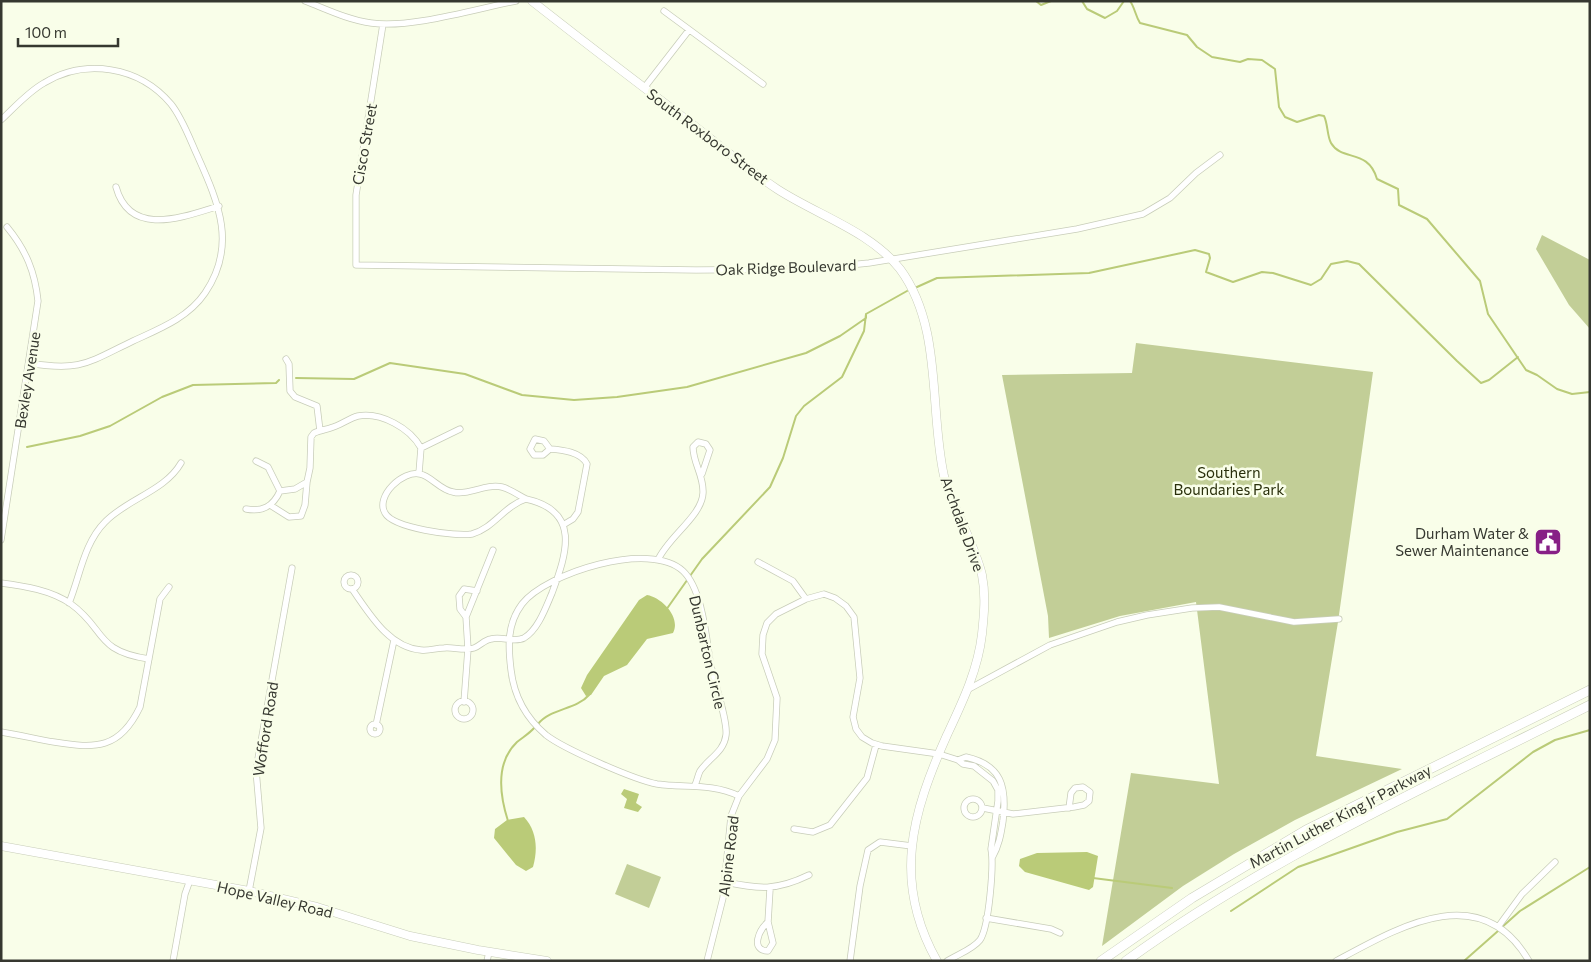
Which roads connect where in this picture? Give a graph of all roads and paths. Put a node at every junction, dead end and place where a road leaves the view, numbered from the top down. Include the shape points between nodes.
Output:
1 (305, 1) edge
2 (516, 1) edge
3 (532, 1) edge
4 (664, 11) dead end
5 (383, 24) junction
6 (689, 30) junction
7 (763, 84) dead end
8 (644, 88) junction
9 (1, 120) edge
10 (1220, 154) dead end
11 (116, 187) dead end
12 (219, 206) junction
13 (7, 227) dead end
14 (891, 259) junction
15 (356, 265) joint
16 (286, 359) dead end
17 (30, 363) junction
18 (460, 429) dead end
19 (320, 431) junction
20 (421, 448) junction
21 (550, 449) dead end
22 (256, 461) dead end
23 (181, 463) dead end
24 (419, 473) junction
25 (702, 474) junction
26 (307, 482) junction
27 (280, 491) junction
28 (526, 499) junction
29 (270, 505) junction
30 (246, 510) dead end
31 (563, 524) junction
32 (1, 540) edge
33 (493, 550) dead end
34 (658, 560) junction
35 (758, 562) dead end
36 (292, 568) dead end
37 (556, 581) junction
38 (1, 583) edge
39 (168, 587) dead end
40 (352, 589) dead end
41 (476, 590) junction
42 (806, 599) junction
43 (69, 603) junction
44 (466, 617) junction
45 (1339, 619) dead end
46 (509, 639) junction
47 (394, 640) junction
48 (468, 649) junction
49 (149, 659) junction
50 (966, 690) junction
51 (1590, 690) edge
52 (464, 702) dead end
53 (1590, 705) edge
54 (376, 724) dead end
55 (1, 732) edge
56 (876, 745) junction
57 (939, 754) junction
58 (958, 760) junction
59 (695, 785) junction
60 (739, 796) junction
61 (982, 808) dead end
62 (1069, 808) dead end
63 (996, 811) junction
64 (1004, 813) junction
65 (794, 829) dead end
66 (1, 846) edge
67 (912, 846) junction
68 (992, 858) junction
69 (1555, 862) dead end
70 (809, 875) dead end
71 (190, 880) junction
72 (725, 882) junction
73 (770, 889) junction
74 (249, 891) junction
75 (986, 918) junction
76 (768, 922) dead end
77 (1498, 927) junction
78 (1060, 933) dead end
79 (489, 952) junction
80 (173, 961) edge
81 (487, 961) edge
82 (547, 961) edge
83 (707, 961) edge
84 (850, 961) edge
85 (937, 961) edge
86 (947, 961) edge
87 (1101, 961) edge
88 (1126, 961) edge
89 (1336, 961) edge
90 (1529, 961) edge

1 - 5 street via 357,20
2 - 5 street via 445,16
3 - 8 street, South Roxboro Street
4 - 6 street
5 - 15 street, Cisco Street via 356,195
6 - 7 street
6 - 8 street
8 - 14 street, South Roxboro Street via 777,189 868,241
9 - 12 street via 42,84 72,70 101,68 129,74 160,93 176,110
10 - 14 street, Oak Ridge Boulevard via 1170,198 1143,214 1077,229
11 - 12 street via 124,206 151,220 171,219
12 - 17 street via 223,232 217,268 204,294 185,313 97,359 77,366
13 - 17 street, Bexley Avenue via 24,251 36,284 37,318
14 - 15 street, Oak Ridge Boulevard via 838,267 783,270
14 - 50 street, Archdale Drive via 911,287 922,313 944,476 982,576 981,638
16 - 19 street via 290,391 295,398 317,406
17 - 32 street, Bexley Avenue
18 - 20 street
19 - 20 street via 357,416 371,416 399,426
19 - 26 street via 311,437
20 - 24 street
21 - 31 street via 573,453 587,464 578,512
22 - 27 street via 268,467
23 - 43 street via 172,477 116,512 102,525 90,544
24 - 28 street via 451,492 501,486
24 - 28 street via 400,479 386,496 383,511 391,520 462,535 488,526 512,505
25 - 25 street via 710,450 706,444 698,442 693,452
25 - 34 street via 703,494 698,507 664,547
26 - 27 street
26 - 29 street via 301,516 288,517
27 - 29 street
28 - 31 street via 546,505
29 - 30 street via 262,510
31 - 37 street via 565,554
33 - 41 street via 490,564
34 - 37 street, Dunbarton Circle via 594,564
34 - 59 street, Dunbarton Circle via 680,569 694,590 726,728 724,743 700,770
35 - 42 street via 798,584
36 - 74 street, Wofford Road via 256,770 261,828
37 - 46 street, Dunbarton Circle via 521,605
37 - 46 street via 530,633 524,638
38 - 43 street via 37,589
39 - 49 street via 160,598
40 - 47 street
41 - 44 street
41 - 44 street via 464,590 459,596 460,609
42 - 56 street, Alpine Road via 824,594 835,598 854,617 860,678 854,723 862,737
42 - 60 street, Alpine Road via 776,614 767,623 763,634 762,654 776,698 776,730 767,759
43 - 49 street via 114,649
44 - 48 street
45 - 50 street via 1294,622 1219,607 1155,614 1117,622 1050,645
46 - 48 street via 495,638
46 - 59 street, Dunbarton Circle via 516,695 530,718 546,734 644,780 665,785
47 - 48 street via 420,650
47 - 54 street
48 - 52 street
49 - 55 street via 140,707 129,728 113,740 92,747 78,746
50 - 57 street, Archdale Drive
51 - 87 main road, Martin Luther King Jr Parkway via 1306,830 1200,894
53 - 88 main road, Martin Luther King Jr Parkway via 1289,857
56 - 57 street
56 - 65 street via 867,778 830,825 814,832
57 - 58 street
57 - 67 street, Archdale Drive via 923,795
58 - 63 street via 974,766 993,781 998,790
58 - 64 street via 966,757 976,759 994,771 1002,783 1006,802
59 - 60 street, Dunbarton Circle via 719,788
60 - 72 street, Alpine Road via 729,824
61 - 63 street
62 - 64 street
63 - 64 street
63 - 68 street
64 - 68 street via 998,848
66 - 71 street, Hope Valley Road
67 - 84 street via 880,842 868,850
67 - 85 street, Archdale Drive via 913,896 920,925
68 - 75 street
69 - 77 street via 1522,894
70 - 73 street via 792,884
71 - 74 street, Hope Valley Road
71 - 80 street
72 - 73 street
72 - 83 street, Alpine Road
73 - 76 street
74 - 79 street, Hope Valley Road via 317,907 410,936
75 - 78 street
75 - 86 street via 979,940
77 - 89 street via 1466,915 1432,916
77 - 90 street via 1514,940
79 - 81 street
79 - 82 street, Hope Valley Road

